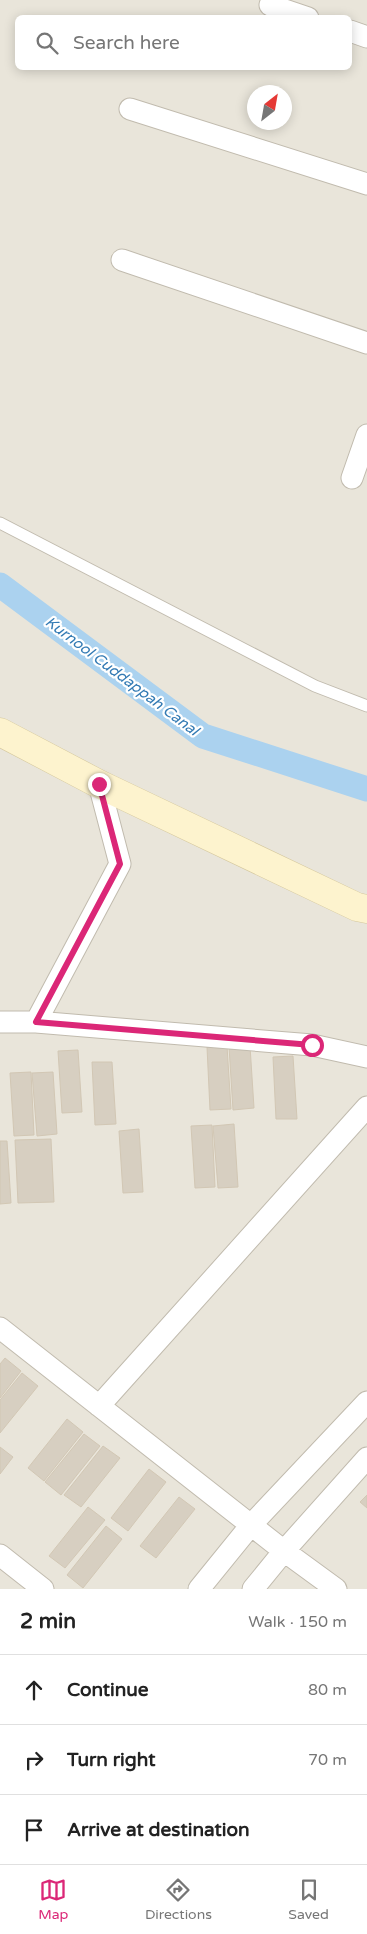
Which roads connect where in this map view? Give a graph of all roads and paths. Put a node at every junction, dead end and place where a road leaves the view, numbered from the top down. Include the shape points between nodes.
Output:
1 (270, 5) dead end
2 (299, 15) edge
3 (352, 32) edge
4 (367, 37) edge
5 (130, 109) dead end
6 (367, 184) edge
7 (122, 260) dead end
8 (367, 343) edge
9 (367, 435) edge
10 (352, 478) dead end
11 (0, 523) edge
12 (367, 706) edge
13 (0, 732) edge
14 (99, 784) junction
15 (367, 909) edge
16 (0, 1022) edge
17 (36, 1022) junction
18 (367, 1057) edge
19 (367, 1107) edge
20 (0, 1328) edge
21 (367, 1402) edge
22 (99, 1406) junction
23 (367, 1458) edge
24 (251, 1525) junction
25 (284, 1551) junction
26 (0, 1555) edge
27 (43, 1589) edge
28 (199, 1589) edge
29 (252, 1589) edge
30 (336, 1589) edge

1 - 2 street
3 - 4 street
5 - 6 street
7 - 8 street
9 - 10 street
11 - 12 lane via 315,686
13 - 14 street
14 - 15 street
14 - 17 street via 120,864
16 - 17 street
17 - 18 street via 312,1045
19 - 22 street
20 - 22 street
21 - 24 street
22 - 24 street
23 - 25 street
24 - 25 street
24 - 28 street
25 - 29 street
25 - 30 street
26 - 27 street

